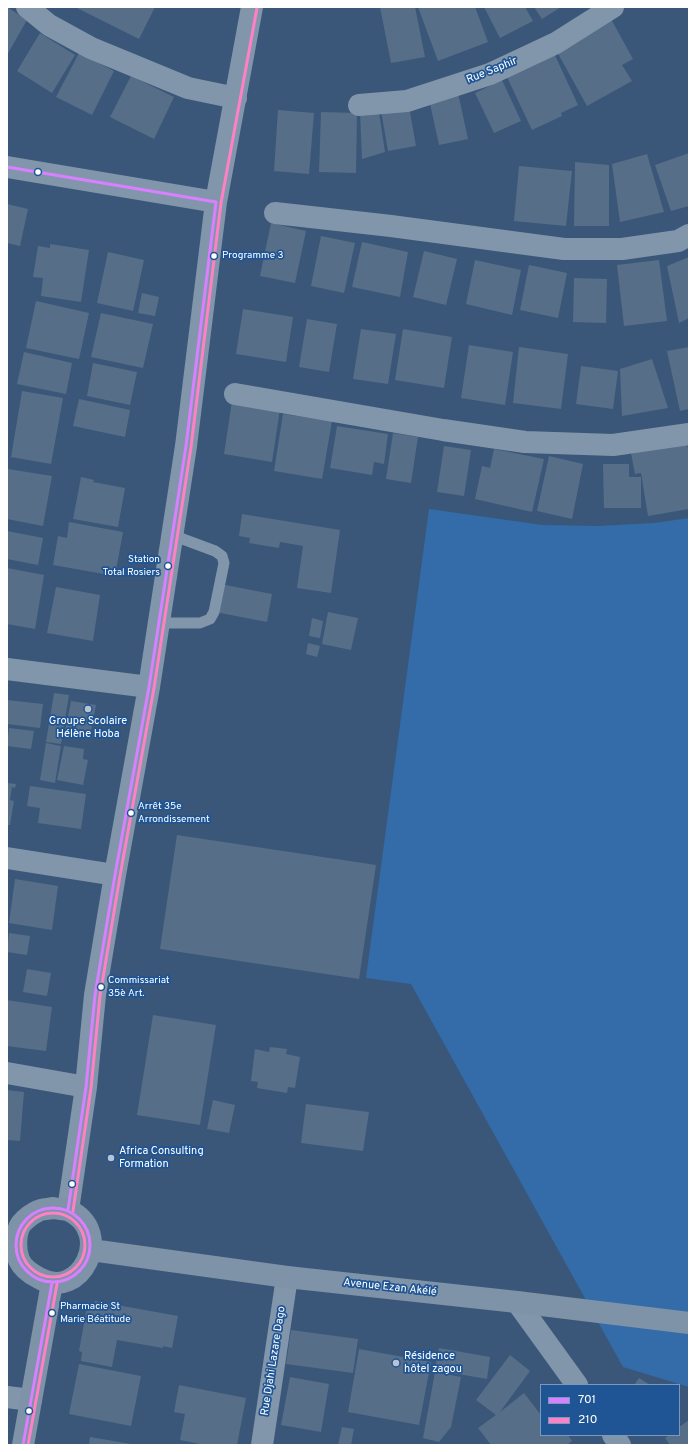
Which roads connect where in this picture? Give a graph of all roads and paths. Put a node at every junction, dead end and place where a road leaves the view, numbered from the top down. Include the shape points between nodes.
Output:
1 (27, 7) edge
2 (252, 7) edge
3 (613, 7) edge
4 (236, 98) junction
5 (359, 105) dead end
6 (7, 167) edge
7 (216, 202) junction
8 (275, 213) dead end
9 (689, 235) edge
10 (235, 394) dead end
11 (689, 434) edge
12 (172, 535) junction
13 (159, 623) junction
14 (7, 669) edge
15 (149, 687) junction
16 (7, 858) edge
17 (115, 875) junction
18 (7, 1073) edge
19 (86, 1087) junction
20 (68, 1210) junction
21 (14, 1223) edge
22 (91, 1250) junction
23 (13, 1259) edge
24 (287, 1277) junction
25 (52, 1283) junction
26 (518, 1302) junction
27 (689, 1323) edge
28 (576, 1384) edge
29 (7, 1397) edge
30 (31, 1400) junction
31 (614, 1436) edge
32 (23, 1445) edge
33 (262, 1445) edge
34 (620, 1445) edge

1 - 4 street via 49,25 91,48 188,88
2 - 4 street
3 - 5 street, Rue Saphir via 556,43 490,74 407,101
4 - 7 street
6 - 7 street
7 - 12 street via 186,446
8 - 9 street via 564,249 622,249 678,241
10 - 11 street via 525,442 613,444
12 - 13 street
12 - 13 lane via 215,551 222,556 224,563 214,612 210,619 200,623
13 - 15 street
14 - 15 street
15 - 17 street
16 - 17 street
17 - 19 street via 95,995
18 - 19 street
19 - 20 street
20 - 21 street via 53,1208 39,1211
20 - 22 street via 80,1218 89,1230
21 - 23 street via 16,1246
22 - 24 street, Avenue Ezan Akélé
22 - 25 street via 89,1259 81,1271 69,1280
23 - 25 street via 28,1272
24 - 26 street, Avenue Ezan Akélé
24 - 33 street, Rue Djahi Lazare Dago
25 - 30 street
26 - 27 street, Avenue Ezan Akélé
26 - 28 street
29 - 30 street
30 - 32 street
31 - 34 street

